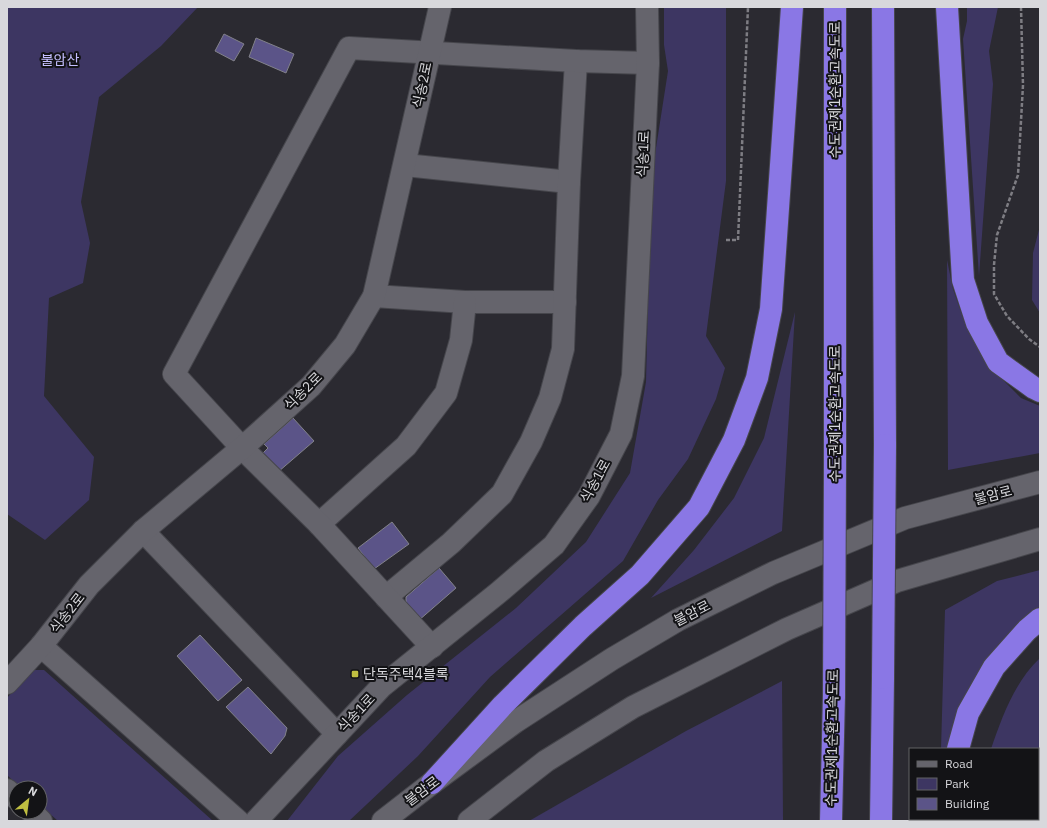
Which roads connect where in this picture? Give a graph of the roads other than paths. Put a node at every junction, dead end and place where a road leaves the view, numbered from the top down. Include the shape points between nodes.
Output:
1 (440, 7) edge
2 (648, 7) edge
3 (792, 7) edge
4 (835, 7) edge
5 (883, 7) edge
6 (947, 7) edge
7 (428, 53) junction
8 (576, 61) junction
9 (648, 62) junction
10 (405, 165) junction
11 (569, 182) junction
12 (374, 296) junction
13 (465, 302) junction
14 (565, 302) junction
15 (1040, 391) edge
16 (242, 448) junction
17 (1040, 482) edge
18 (319, 524) junction
19 (143, 531) junction
20 (1040, 540) edge
21 (386, 597) junction
22 (1040, 619) edge
23 (41, 646) junction
24 (432, 647) junction
25 (7, 682) edge
26 (337, 734) junction
27 (958, 748) edge
28 (432, 784) junction
29 (238, 821) edge
30 (256, 821) edge
31 (384, 821) edge
32 (470, 821) edge
33 (830, 821) edge
34 (881, 821) edge

1 - 7 street, 식송2로
2 - 9 street, 식송1로
3 - 28 highway via 771,309 757,378 734,440 699,507 640,575 582,626 503,705
4 - 33 highway, 수도권제1순환고속도로, bridge via 834,695
5 - 34 highway, bridge via 885,445
6 - 15 highway via 963,280 977,323 998,362
7 - 8 street
7 - 10 street, 식송2로
7 - 16 street via 349,48 174,374
8 - 9 street
8 - 11 street
9 - 24 street, 식송1로 via 634,376 621,434 589,496 554,545
10 - 11 street
10 - 12 street, 식송2로
11 - 14 street
12 - 13 street
12 - 16 street, 식송2로 via 345,345 311,386
13 - 14 street
13 - 18 street via 461,340 446,393 406,446
14 - 21 street via 563,349 550,398 531,442 502,494 451,542
16 - 18 street
16 - 19 street, 식송2로
17 - 28 street, 불암로 via 905,518 772,573 678,620 612,659 516,722
18 - 21 street
19 - 23 street, 식송2로 via 89,585
19 - 26 street
20 - 32 street via 897,581 787,629 633,707 546,761
21 - 24 street
22 - 27 highway via 994,667 968,713
23 - 25 street, 식송2로
23 - 29 street
24 - 26 street, 식송1로 via 381,687
26 - 30 street, 식송1로
28 - 31 street, 불암로

